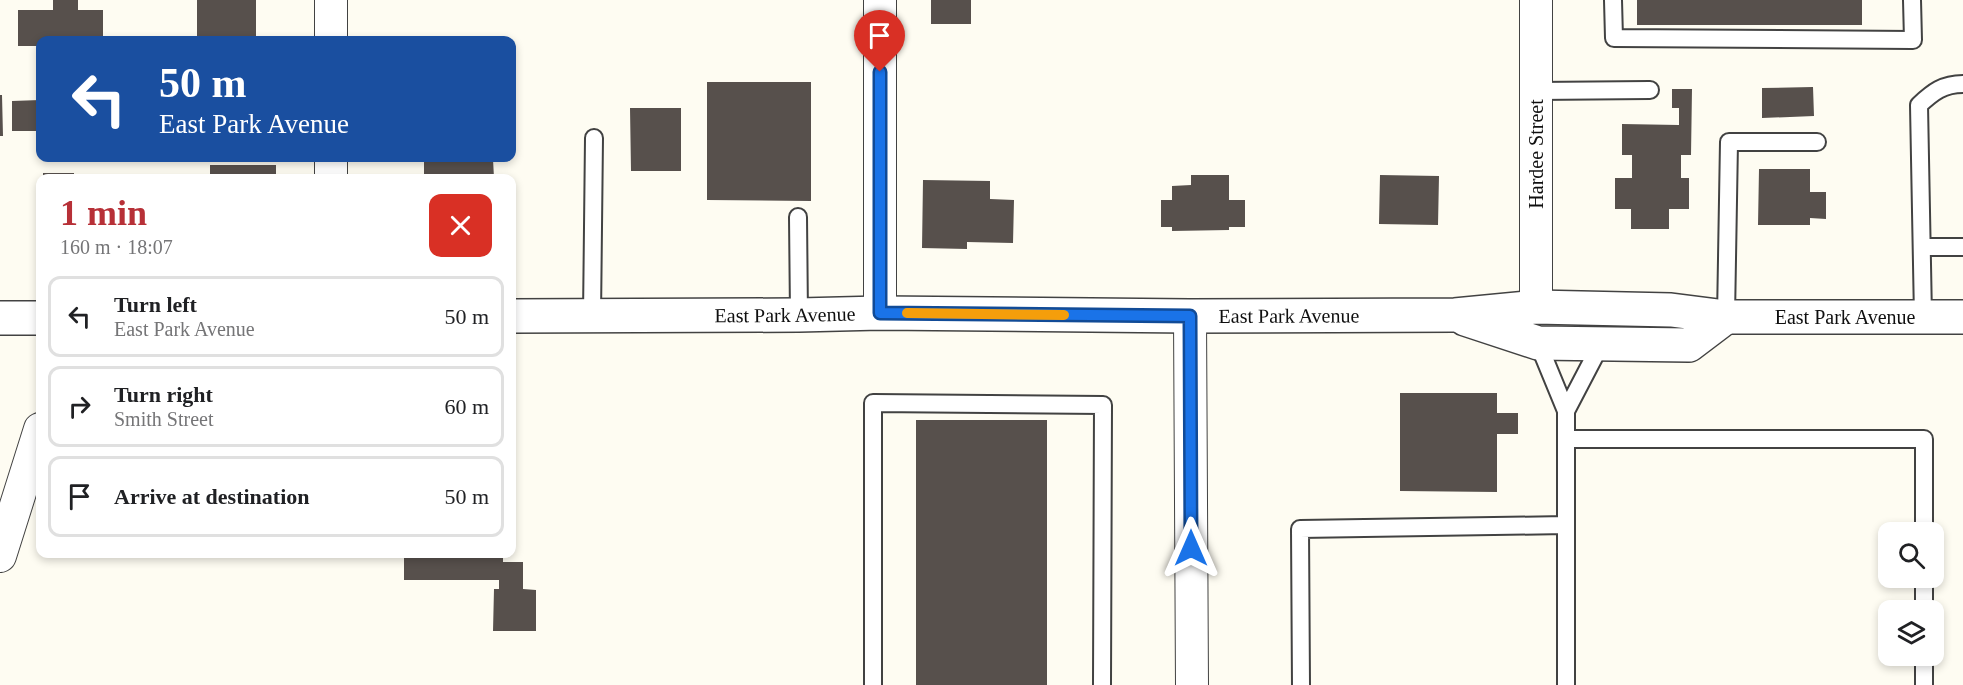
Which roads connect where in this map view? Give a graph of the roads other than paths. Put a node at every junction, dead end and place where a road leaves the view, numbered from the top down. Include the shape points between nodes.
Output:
1 (331, 0) edge
2 (880, 0) edge
3 (1536, 0) edge
4 (1613, 0) edge
5 (1912, 0) edge
6 (331, 36) edge
7 (1963, 84) edge
8 (1650, 90) dead end
9 (1536, 91) junction
10 (594, 138) dead end
11 (1817, 142) dead end
12 (798, 217) dead end
13 (1922, 247) junction
14 (1963, 247) edge
15 (1536, 307) junction
16 (880, 313) junction
17 (799, 315) junction
18 (1455, 315) junction
19 (516, 316) edge
20 (592, 316) junction
21 (1190, 316) junction
22 (1963, 316) edge
23 (1726, 317) junction
24 (1923, 317) junction
25 (0, 318) edge
26 (36, 318) edge
27 (1538, 344) junction
28 (1601, 344) junction
29 (1566, 411) junction
30 (36, 438) edge
31 (1566, 439) junction
32 (10, 496) edge
33 (1924, 522) edge
34 (1566, 525) junction
35 (0, 556) edge
36 (1924, 666) edge
37 (873, 685) edge
38 (1102, 685) edge
39 (1192, 685) edge
40 (1301, 685) edge
41 (1566, 685) edge
42 (1924, 685) edge

1 - 6 street
2 - 16 street
3 - 9 street, Hardee Street
4 - 5 lane via 1614,38 1913,40
7 - 13 lane via 1950,84 1934,91 1919,105
8 - 9 lane
9 - 15 street, Hardee Street
10 - 20 lane
11 - 23 lane via 1729,142
12 - 17 lane
13 - 14 lane
13 - 24 lane
15 - 18 street, East Park Avenue
15 - 23 street, East Park Avenue via 1671,310
16 - 17 street, East Park Avenue
16 - 21 street, East Park Avenue
17 - 20 street, East Park Avenue
18 - 21 street, East Park Avenue
18 - 27 street, East Park Avenue
19 - 20 street, East Park Avenue
21 - 39 street
22 - 24 street, East Park Avenue
23 - 24 street, East Park Avenue
23 - 28 street, East Park Avenue via 1689,345
25 - 26 street
27 - 28 street, East Park Avenue
27 - 29 lane
28 - 29 lane
29 - 31 lane
30 - 32 street
31 - 33 lane via 1924,439
31 - 34 lane
32 - 35 street
34 - 40 lane via 1300,529
34 - 41 lane
36 - 42 lane
37 - 38 lane via 873,403 1103,405

